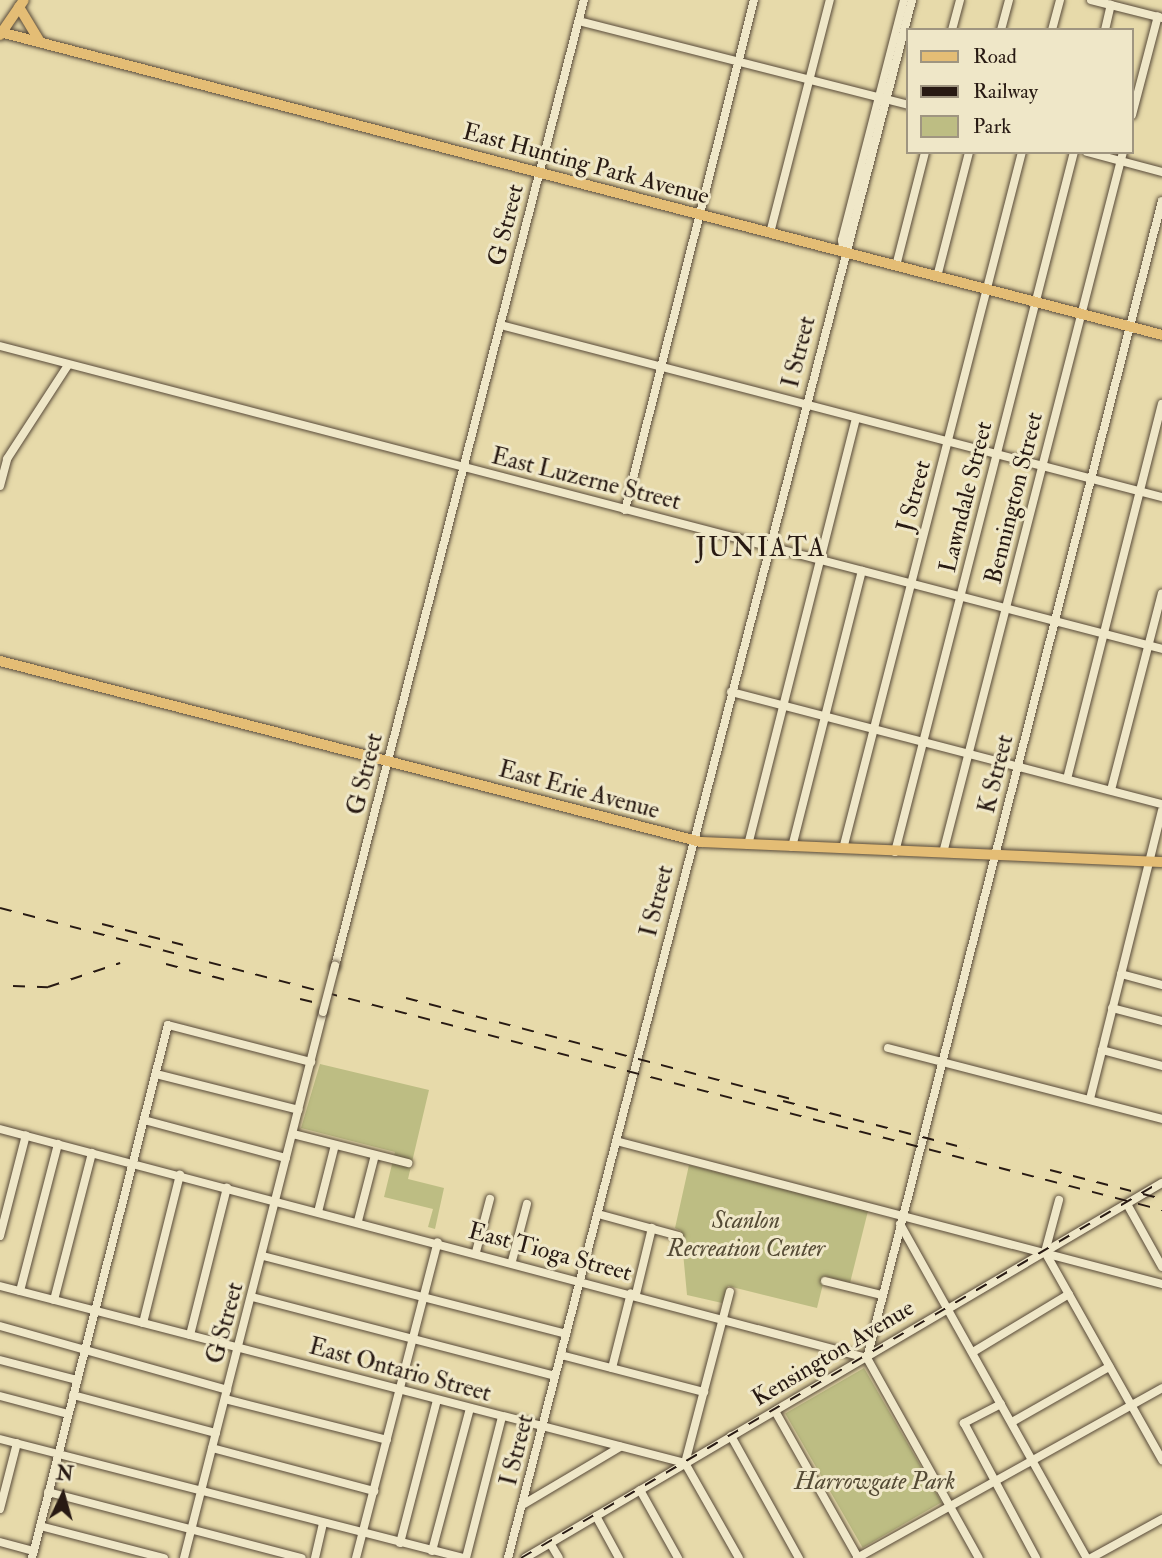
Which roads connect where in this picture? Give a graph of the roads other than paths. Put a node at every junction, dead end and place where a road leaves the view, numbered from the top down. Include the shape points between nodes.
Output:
1 (584, 0) edge
2 (754, 0) edge
3 (830, 0) edge
4 (904, 0) edge
5 (912, 0) edge
6 (960, 0) edge
7 (1009, 0) edge
8 (1060, 0) edge
9 (1091, 0) edge
10 (22, 4) edge
11 (1111, 5) junction
12 (1160, 17) edge
13 (579, 21) junction
14 (953, 28) edge
15 (1002, 28) edge
16 (1053, 28) edge
17 (1105, 28) edge
18 (1, 33) edge
19 (41, 43) junction
20 (738, 62) junction
21 (809, 81) junction
22 (882, 99) junction
23 (906, 105) edge
24 (1134, 108) edge
25 (924, 154) edge
26 (969, 154) edge
27 (1021, 154) edge
28 (1073, 154) edge
29 (1101, 154) edge
30 (1122, 157) edge
31 (1162, 172) edge
32 (539, 173) junction
33 (1162, 201) edge
34 (700, 215) junction
35 (770, 233) junction
36 (844, 253) junction
37 (896, 266) junction
38 (937, 277) junction
39 (987, 290) junction
40 (1036, 303) junction
41 (1081, 314) junction
42 (501, 325) junction
43 (1129, 327) junction
44 (1162, 335) edge
45 (0, 346) edge
46 (68, 365) junction
47 (661, 367) junction
48 (1162, 404) edge
49 (805, 405) junction
50 (856, 418) junction
51 (948, 441) junction
52 (997, 454) junction
53 (1042, 466) junction
54 (464, 468) junction
55 (1092, 479) junction
56 (0, 486) edge
57 (1140, 491) junction
58 (1162, 497) edge
59 (625, 510) junction
60 (768, 546) junction
61 (820, 560) junction
62 (862, 571) junction
63 (911, 583) junction
64 (1162, 593) edge
65 (961, 597) junction
66 (1006, 609) junction
67 (1055, 622) junction
68 (1104, 635) junction
69 (1149, 646) junction
70 (1162, 649) edge
71 (0, 661) edge
72 (731, 692) junction
73 (783, 705) junction
74 (825, 716) junction
75 (873, 729) junction
76 (924, 742) junction
77 (969, 754) junction
78 (388, 762) junction
79 (1017, 766) junction
80 (1067, 779) junction
81 (1111, 790) junction
82 (1162, 804) edge
83 (1162, 811) edge
84 (692, 840) junction
85 (748, 845) junction
86 (792, 847) junction
87 (843, 849) junction
88 (895, 852) junction
89 (943, 853) junction
90 (995, 856) junction
91 (1149, 862) junction
92 (1162, 862) edge
93 (1121, 974) junction
94 (1162, 985) edge
95 (1112, 1008) junction
96 (1161, 1018) edge
97 (888, 1048) dead end
98 (1102, 1050) junction
99 (310, 1062) junction
100 (941, 1062) junction
101 (1162, 1066) edge
102 (156, 1074) junction
103 (1090, 1099) junction
104 (299, 1110) junction
105 (1162, 1118) edge
106 (144, 1120) junction
107 (0, 1129) edge
108 (293, 1134) junction
109 (26, 1135) junction
110 (617, 1141) junction
111 (58, 1144) junction
112 (335, 1145) junction
113 (92, 1153) junction
114 (374, 1154) junction
115 (286, 1157) junction
116 (132, 1163) junction
117 (408, 1163) dead end
118 (180, 1175) junction
119 (1162, 1183) edge
120 (227, 1188) junction
121 (490, 1199) dead end
122 (1059, 1200) dead end
123 (275, 1201) junction
124 (527, 1204) dead end
125 (1127, 1204) junction
126 (318, 1212) junction
127 (598, 1214) junction
128 (901, 1219) junction
129 (358, 1221) junction
130 (652, 1228) junction
131 (0, 1236) edge
132 (679, 1236) dead end
133 (438, 1242) junction
134 (476, 1252) junction
135 (1045, 1252) junction
136 (263, 1256) junction
137 (512, 1261) junction
138 (1162, 1267) edge
139 (581, 1280) junction
140 (825, 1281) dead end
141 (1162, 1284) edge
142 (0, 1286) edge
143 (20, 1291) junction
144 (730, 1292) dead end
145 (634, 1293) junction
146 (1069, 1294) junction
147 (882, 1295) junction
148 (252, 1297) junction
149 (423, 1297) junction
150 (54, 1300) junction
151 (948, 1308) junction
152 (95, 1311) junction
153 (724, 1318) junction
154 (143, 1322) junction
155 (0, 1326) edge
156 (566, 1334) junction
157 (190, 1335) junction
158 (412, 1339) junction
159 (85, 1348) junction
160 (239, 1348) junction
161 (973, 1352) junction
162 (561, 1355) junction
163 (867, 1357) junction
164 (0, 1360) edge
165 (1110, 1367) junction
166 (612, 1368) junction
167 (555, 1376) junction
168 (77, 1380) junction
169 (1162, 1388) edge
170 (400, 1390) junction
171 (704, 1392) junction
172 (226, 1394) junction
173 (73, 1395) junction
174 (0, 1396) edge
175 (437, 1400) junction
176 (1001, 1404) junction
177 (1131, 1405) junction
178 (470, 1408) junction
179 (775, 1411) junction
180 (68, 1414) junction
181 (502, 1417) junction
182 (1012, 1422) junction
183 (542, 1427) junction
184 (216, 1433) junction
185 (731, 1436) junction
186 (0, 1439) edge
187 (387, 1440) junction
188 (17, 1443) junction
189 (620, 1447) junction
190 (212, 1448) junction
191 (58, 1454) junction
192 (1161, 1457) edge
193 (1033, 1461) junction
194 (685, 1463) junction
195 (995, 1482) junction
196 (640, 1490) junction
197 (202, 1491) junction
198 (374, 1491) junction
199 (48, 1492) junction
200 (524, 1504) junction
201 (950, 1507) junction
202 (0, 1509) edge
203 (596, 1516) junction
204 (1162, 1519) edge
205 (323, 1523) junction
206 (40, 1526) junction
207 (191, 1530) junction
208 (363, 1533) junction
209 (0, 1542) edge
210 (400, 1543) junction
211 (550, 1543) junction
212 (33, 1554) edge
213 (436, 1554) edge
214 (977, 1557) edge
215 (164, 1558) edge
216 (184, 1558) edge
217 (302, 1558) edge
218 (315, 1558) edge
219 (356, 1558) edge
220 (464, 1558) edge
221 (508, 1558) edge
222 (525, 1558) edge
223 (559, 1558) edge
224 (619, 1558) edge
225 (678, 1558) edge
226 (738, 1558) edge
227 (799, 1558) edge
228 (858, 1558) edge
229 (1035, 1558) edge
230 (1089, 1558) edge

1 - 13 street, G Street
2 - 20 street
3 - 21 street
4 - 22 street, I Street
5 - 22 street, I Street
6 - 14 street
7 - 15 street
8 - 16 street
9 - 11 street
10 - 18 main road
10 - 19 main road
11 - 12 street
11 - 17 street
12 - 24 street
13 - 20 street
13 - 32 street, G Street
18 - 19 main road, East Hunting Park Avenue
19 - 32 main road, East Hunting Park Avenue
20 - 21 street
20 - 34 street
21 - 22 street
21 - 35 street
22 - 23 street
22 - 36 street, I Street
25 - 37 street
26 - 38 street
27 - 39 street, J Street
28 - 40 street, Lawndale Street
29 - 30 street
30 - 31 street
30 - 41 street, Bennington Street
32 - 34 main road, East Hunting Park Avenue
32 - 42 street, G Street
33 - 43 street, K Street
34 - 35 main road, East Hunting Park Avenue
34 - 47 street
35 - 36 main road, East Hunting Park Avenue
36 - 37 main road, East Hunting Park Avenue
36 - 49 street, I Street
37 - 38 main road, East Hunting Park Avenue
38 - 39 main road, East Hunting Park Avenue
39 - 40 main road, East Hunting Park Avenue
39 - 51 street, J Street
40 - 41 main road, East Hunting Park Avenue
40 - 52 street, Lawndale Street
41 - 43 main road, East Hunting Park Avenue
41 - 53 street, Bennington Street
42 - 47 street
42 - 54 street, G Street
43 - 44 main road, East Hunting Park Avenue
43 - 55 street, K Street
45 - 46 street, East Luzerne Street
46 - 54 street, East Luzerne Street
46 - 56 street via 7,459
47 - 49 street
47 - 59 street
48 - 57 street
49 - 50 street
49 - 60 street, I Street
50 - 51 street
50 - 61 street
51 - 52 street
51 - 63 street, J Street
52 - 53 street
52 - 65 street, Lawndale Street
53 - 55 street
53 - 66 street, Bennington Street
54 - 59 street, East Luzerne Street
54 - 78 street, G Street
55 - 57 street
55 - 67 street, K Street
57 - 58 street
57 - 68 street
59 - 60 street, East Luzerne Street
60 - 61 street, East Luzerne Street
60 - 72 street, I Street
61 - 62 street, East Luzerne Street
61 - 73 street
62 - 63 street, East Luzerne Street
62 - 74 street
63 - 65 street, East Luzerne Street
63 - 75 street, J Street
64 - 69 street
65 - 66 street, East Luzerne Street
65 - 76 street, Lawndale Street
66 - 67 street, East Luzerne Street
66 - 77 street, Bennington Street
67 - 68 street, East Luzerne Street
67 - 79 street, K Street
68 - 69 street, East Luzerne Street
68 - 80 street
69 - 70 street, East Luzerne Street
69 - 81 street
71 - 78 main road, East Erie Avenue
72 - 73 street
72 - 84 street, I Street
73 - 74 street
73 - 85 street
74 - 75 street
74 - 86 street
75 - 76 street
75 - 87 street, J Street
76 - 77 street
76 - 88 street, Lawndale Street
77 - 79 street
77 - 89 street, Bennington Street
78 - 84 main road, East Erie Avenue
78 - 99 street, G Street, bridge
79 - 80 street
79 - 90 street, K Street
80 - 81 street
81 - 82 street
83 - 91 street
84 - 85 main road, East Erie Avenue
84 - 110 street, I Street
85 - 86 main road, East Erie Avenue
86 - 87 main road, East Erie Avenue
87 - 88 main road, East Erie Avenue
88 - 89 main road, East Erie Avenue
89 - 90 main road, East Erie Avenue
90 - 91 main road, East Erie Avenue
90 - 100 street, K Street
91 - 92 main road, East Erie Avenue
91 - 93 street
93 - 94 street
93 - 95 street
95 - 96 street
95 - 98 street
97 - 100 street
98 - 101 street
98 - 103 street
99 - 102 street via 171,1026
99 - 104 street, G Street
100 - 103 street
100 - 128 street, K Street
102 - 104 street
102 - 106 street
103 - 105 street
104 - 108 street, G Street
106 - 115 street
106 - 116 street
107 - 109 street, East Tioga Street
108 - 112 street
108 - 115 street, G Street
109 - 111 street, East Tioga Street
109 - 131 street
110 - 127 street, I Street
110 - 128 street
111 - 113 street, East Tioga Street
111 - 143 street
112 - 114 street
112 - 126 street
113 - 116 street, East Tioga Street
113 - 150 street
114 - 117 street
114 - 129 street
115 - 123 street, G Street
116 - 118 street, East Tioga Street
116 - 152 street
118 - 120 street, East Tioga Street
118 - 154 street
119 - 125 street, Kensington Avenue
120 - 123 street, East Tioga Street
120 - 157 street
121 - 134 street
122 - 135 street
123 - 126 street, East Tioga Street
123 - 136 street, G Street
124 - 137 street
125 - 135 street, Kensington Avenue
125 - 138 street
126 - 129 street, East Tioga Street
127 - 130 street
127 - 139 street, I Street
128 - 135 street
128 - 147 street, K Street
128 - 151 street
129 - 133 street, East Tioga Street
130 - 132 street
130 - 145 street
133 - 134 street, East Tioga Street
133 - 149 street
134 - 137 street, East Tioga Street
135 - 141 street
135 - 146 street
135 - 151 street, Kensington Avenue
136 - 148 street, G Street
136 - 149 street
137 - 139 street, East Tioga Street
139 - 145 street, East Tioga Street
139 - 156 street, I Street
140 - 147 street
142 - 143 street, East Ontario Street
143 - 150 street, East Ontario Street
144 - 153 street
145 - 153 street, East Tioga Street
145 - 166 street
146 - 161 street
146 - 165 street
147 - 163 street, K Street
148 - 158 street
148 - 160 street, G Street
149 - 156 street
149 - 158 street
150 - 152 street, East Ontario Street
151 - 161 street
151 - 163 street, Kensington Avenue
152 - 154 street, East Ontario Street
152 - 159 street
153 - 163 street, East Tioga Street
153 - 171 street
154 - 157 street, East Ontario Street
155 - 159 street
156 - 162 street, I Street
157 - 160 street, East Ontario Street
158 - 167 street
158 - 170 street
159 - 168 street
159 - 172 street via 87,1355
160 - 170 street, East Ontario Street
160 - 172 street, G Street
161 - 176 street
162 - 166 street
162 - 167 street, I Street
163 - 179 street, Kensington Avenue
163 - 201 street
164 - 168 street
165 - 177 street
165 - 182 street
166 - 171 street
167 - 183 street, I Street
168 - 173 street
169 - 177 street
170 - 175 street, East Ontario Street
170 - 187 street
171 - 194 street
172 - 184 street, G Street
172 - 187 street
173 - 180 street
173 - 184 street
174 - 180 street
175 - 178 street, East Ontario Street
175 - 210 street
176 - 182 street
176 - 195 street via 964,1423
177 - 192 street
177 - 193 street
178 - 181 street, East Ontario Street
178 - 213 street
179 - 185 street, Kensington Avenue
179 - 228 street
180 - 191 street
181 - 183 street, East Ontario Street
181 - 220 street
182 - 193 street
183 - 189 street, East Ontario Street
183 - 200 street, I Street
184 - 190 street, G Street
185 - 194 street, Kensington Avenue
185 - 227 street
186 - 188 street
187 - 198 street
188 - 191 street
188 - 202 street
189 - 194 street, East Ontario Street
189 - 200 street
190 - 197 street, G Street
190 - 198 street
191 - 197 street
191 - 199 street
193 - 195 street
193 - 230 street
194 - 196 street, Kensington Avenue
194 - 226 street
195 - 201 street
195 - 229 street
196 - 203 street, Kensington Avenue
196 - 225 street
197 - 205 street
197 - 207 street, G Street
198 - 208 street
199 - 206 street
199 - 207 street
200 - 221 street, I Street
201 - 214 street
201 - 228 street
203 - 211 street, Kensington Avenue
203 - 224 street
204 - 230 street
205 - 208 street
205 - 218 street
206 - 212 street
206 - 215 street
207 - 216 street, G Street
207 - 217 street
208 - 210 street
208 - 219 street
209 - 212 street
210 - 213 street
211 - 222 street, Kensington Avenue
211 - 223 street
213 - 220 street

